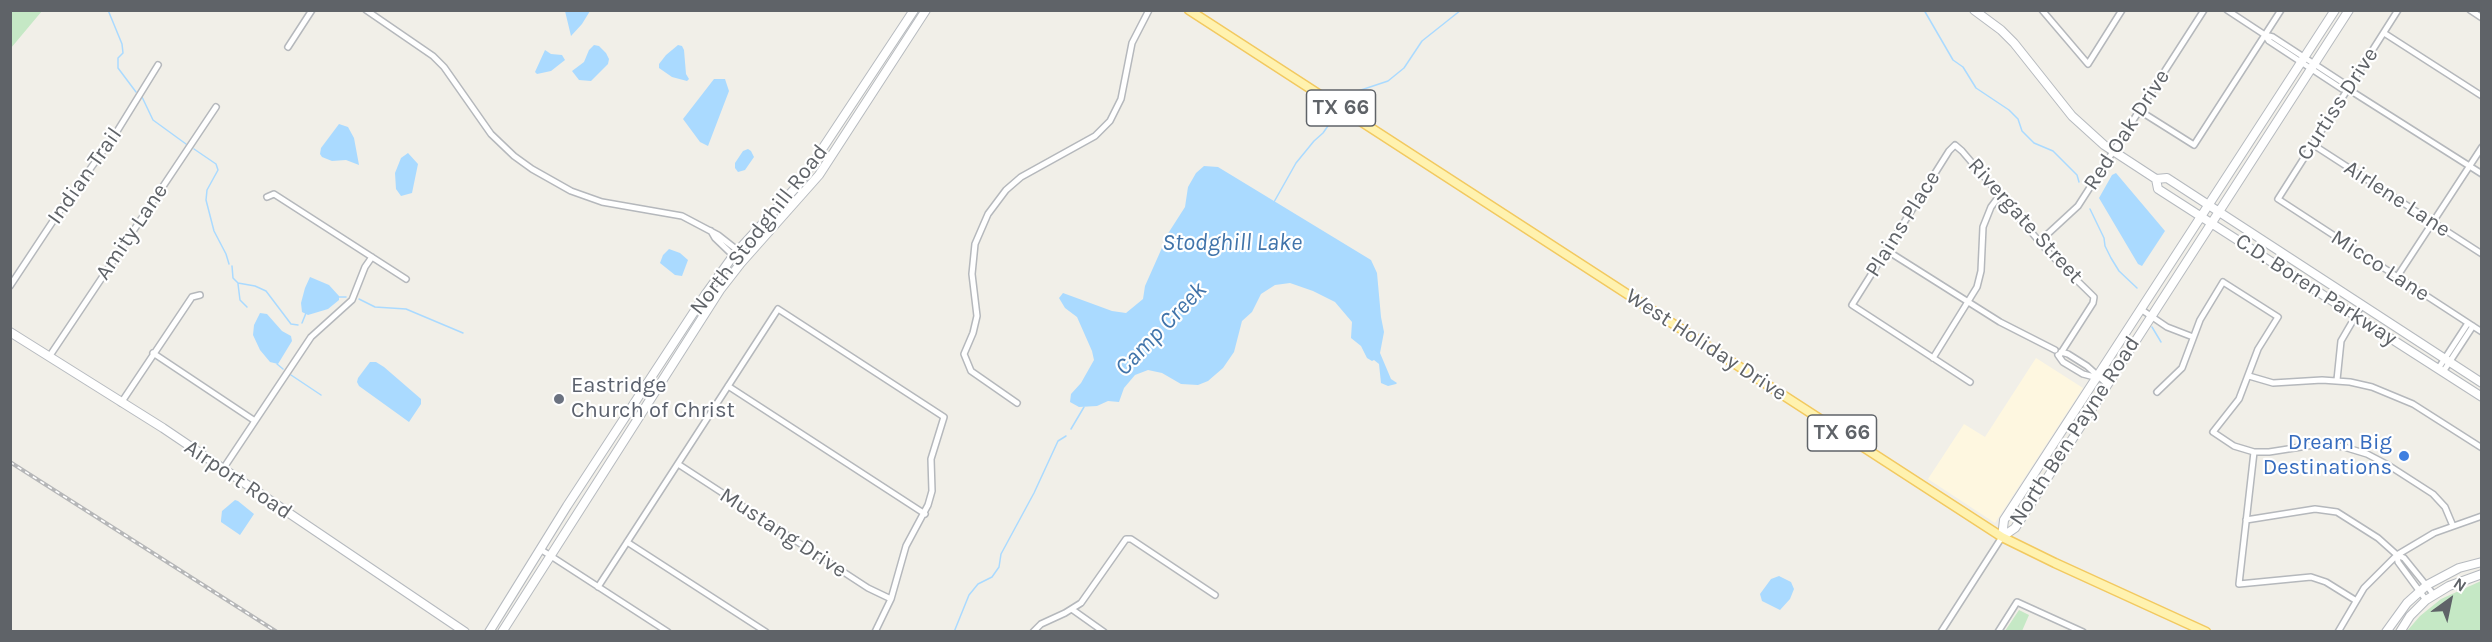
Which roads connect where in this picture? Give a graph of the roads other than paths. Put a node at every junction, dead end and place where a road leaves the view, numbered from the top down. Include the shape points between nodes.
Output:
1 (312, 10) edge
2 (366, 10) edge
3 (914, 10) edge
4 (926, 10) edge
5 (1149, 10) edge
6 (1189, 10) edge
7 (1974, 10) edge
8 (2042, 10) edge
9 (2122, 10) edge
10 (2204, 10) edge
11 (2228, 10) edge
12 (2281, 10) edge
13 (2335, 10) edge
14 (2349, 10) edge
15 (2398, 10) edge
16 (2470, 10) edge
17 (2481, 18) edge
18 (2384, 33) junction
19 (2265, 34) junction
20 (288, 47) dead end
21 (2303, 60) junction
22 (158, 66) dead end
23 (2313, 66) junction
24 (2348, 89) junction
25 (2481, 96) edge
26 (216, 107) dead end
27 (2140, 111) junction
28 (2312, 144) junction
29 (1955, 145) joint
30 (2481, 147) edge
31 (2113, 152) junction
32 (2469, 166) junction
33 (2481, 174) edge
34 (2156, 179) junction
35 (2000, 195) junction
36 (267, 197) dead end
37 (2278, 199) joint
38 (2210, 206) junction
39 (2219, 212) junction
40 (2203, 217) junction
41 (2433, 222) junction
42 (2212, 223) junction
43 (2039, 242) junction
44 (1886, 250) junction
45 (736, 254) junction
46 (2481, 254) edge
47 (372, 257) junction
48 (743, 260) junction
49 (2397, 277) junction
50 (406, 279) dead end
51 (10, 286) edge
52 (200, 295) dead end
53 (1969, 302) junction
54 (2362, 305) junction
55 (2142, 310) junction
56 (2151, 316) junction
57 (2356, 316) junction
58 (2470, 325) junction
59 (10, 332) edge
60 (2481, 332) edge
61 (2193, 337) junction
62 (153, 353) junction
63 (2060, 354) junction
64 (49, 357) junction
65 (1934, 358) junction
66 (2447, 361) junction
67 (2440, 370) junction
68 (2249, 376) junction
69 (2098, 378) junction
70 (2337, 380) junction
71 (1970, 382) dead end
72 (2481, 383) edge
73 (2107, 384) junction
74 (728, 386) junction
75 (2157, 392) dead end
76 (2481, 397) edge
77 (121, 403) junction
78 (1017, 403) dead end
79 (255, 421) junction
80 (2481, 448) edge
81 (2254, 452) junction
82 (678, 464) junction
83 (222, 470) junction
84 (2034, 475) junction
85 (2044, 482) junction
86 (925, 514) junction
87 (2481, 516) edge
88 (2246, 520) junction
89 (2453, 526) junction
90 (2002, 537) junction
91 (627, 542) junction
92 (540, 549) junction
93 (2397, 555) junction
94 (549, 556) junction
95 (2478, 563) edge
96 (2479, 575) edge
97 (598, 587) junction
98 (2423, 588) junction
99 (1215, 595) dead end
100 (2434, 595) junction
101 (891, 599) junction
102 (2355, 600) junction
103 (2426, 600) junction
104 (1073, 610) junction
105 (2186, 627) edge
106 (465, 632) edge
107 (489, 632) edge
108 (502, 632) edge
109 (668, 632) edge
110 (766, 632) edge
111 (875, 632) edge
112 (1033, 632) edge
113 (1104, 632) edge
114 (1941, 632) edge
115 (1998, 632) edge
116 (2083, 632) edge
117 (2206, 632) edge
118 (2338, 632) edge
119 (2386, 632) edge
120 (2400, 632) edge

1 - 20 street
2 - 45 street via 433,56 491,134 532,170 586,197 682,216 710,230
3 - 45 street, North Stodghill Road via 799,184
4 - 48 street, North Stodghill Road via 819,175
5 - 78 street via 1132,43 1121,99 1110,121 1095,136 1006,190 988,214 973,255 977,316 964,354 971,371
6 - 90 main road, West Holiday Drive / TX 66
7 - 31 street, C.D. Boren Parkway via 2001,30 2072,116
8 - 9 street via 2088,64
10 - 27 street, Red Oak Drive
11 - 19 street
12 - 19 street
13 - 21 street, North Ben Payne Road
14 - 23 street, North Ben Payne Road
15 - 18 street, Curtiss Drive
16 - 17 street
18 - 24 street, Curtiss Drive
18 - 25 street
19 - 21 street
19 - 27 street via 2194,145
21 - 23 street
21 - 38 street, North Ben Payne Road
22 - 51 street, Indian Trail
23 - 24 street via 2342,89
23 - 39 street, North Ben Payne Road
24 - 28 street, Curtiss Drive
24 - 32 street
26 - 64 street, Amity Lane
27 - 31 street, Red Oak Drive
28 - 37 street, Curtiss Drive
28 - 41 street, Airlene Lane
29 - 35 street, Rivergate Street
29 - 44 street, Plains Place
30 - 32 street
31 - 34 street, C.D. Boren Parkway
31 - 43 street, Red Oak Drive via 2078,206
32 - 33 street
32 - 41 street
34 - 38 street, C.D. Boren Parkway via 2166,178
34 - 40 street, C.D. Boren Parkway via 2158,189
35 - 43 street, Rivergate Street
35 - 53 street via 1983,227 1981,271
36 - 47 street via 274,194
37 - 49 street, Micco Lane
38 - 39 street, C.D. Boren Parkway
38 - 40 street, North Ben Payne Road
39 - 42 street, North Ben Payne Road
39 - 54 street, C.D. Boren Parkway
40 - 42 street, C.D. Boren Parkway
40 - 55 street, North Ben Payne Road
41 - 46 street, Airlene Lane
41 - 49 street
42 - 56 street, North Ben Payne Road
42 - 57 street, C.D. Boren Parkway
43 - 63 street, Rivergate Street via 2094,297
44 - 53 street
44 - 65 street, Plains Place via 1852,304
45 - 48 street
45 - 92 street, North Stodghill Road via 698,304
47 - 50 street
47 - 79 street via 352,300 311,337
48 - 94 street, North Stodghill Road
49 - 58 street, Micco Lane
52 - 62 street via 192,297
53 - 63 street
53 - 65 street
54 - 57 street
54 - 66 street, C.D. Boren Parkway
55 - 56 street
55 - 69 street, North Ben Payne Road
56 - 61 street
56 - 73 street, North Ben Payne Road
57 - 67 street, C.D. Boren Parkway
57 - 70 street via 2340,345
58 - 60 street, Micco Lane
58 - 66 street
59 - 64 street, Airport Road
61 - 68 street via 2223,282 2278,317 2258,349
61 - 75 street via 2182,368
62 - 77 street
62 - 79 street
63 - 69 street via 2087,366
64 - 77 street, Airport Road
65 - 71 street
66 - 67 street
66 - 72 street, C.D. Boren Parkway
67 - 76 street, C.D. Boren Parkway
68 - 70 street via 2278,384
68 - 81 street via 2239,399 2213,432 2234,446
69 - 73 street
69 - 84 street, North Ben Payne Road
70 - 80 street via 2400,397
73 - 85 street, North Ben Payne Road
74 - 82 street
74 - 86 street
74 - 86 street via 778,309 944,417 931,459 932,491
77 - 83 street, Airport Road
79 - 83 street
81 - 88 street
81 - 89 street via 2320,444 2359,451 2433,494 2445,507
82 - 91 street
82 - 101 street, Mustang Drive via 868,588
83 - 106 street, Airport Road
84 - 85 street
84 - 90 street, North Ben Payne Road via 2004,520
85 - 90 street, North Ben Payne Road via 2014,528
86 - 101 street via 906,546
87 - 89 street
88 - 93 street via 2324,509 2347,517
88 - 102 street via 2239,584 2311,577
89 - 93 street via 2425,537
90 - 105 main road, West Holiday Drive / TX 66
90 - 114 street
91 - 97 street
91 - 110 street
92 - 94 street
92 - 107 street, North Stodghill Road
93 - 98 street via 2404,558
93 - 102 street
94 - 97 street
94 - 108 street, North Stodghill Road
95 - 96 street
95 - 98 street via 2459,568
96 - 100 street
97 - 109 street
98 - 100 street
98 - 103 street
98 - 119 street via 2395,616
99 - 104 street via 1126,539 1090,593
100 - 103 street
101 - 111 street
102 - 118 street
103 - 120 street
104 - 112 street via 1041,624
104 - 113 street
105 - 117 main road, West Holiday Drive / TX 66
115 - 116 street via 2017,602

